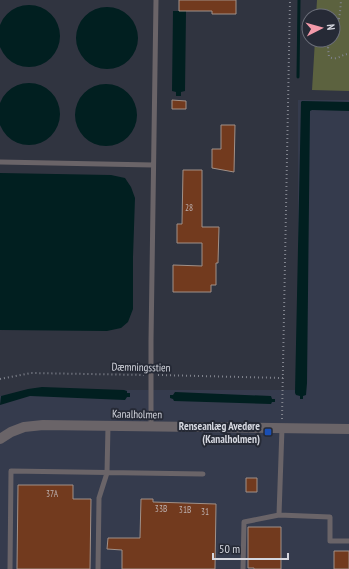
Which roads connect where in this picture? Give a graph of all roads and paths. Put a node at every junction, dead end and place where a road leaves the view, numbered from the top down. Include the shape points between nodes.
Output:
1 (156, 0) edge
2 (290, 0) edge
3 (328, 48) edge
4 (349, 54) edge
5 (0, 162) edge
6 (153, 165) junction
7 (151, 375) junction
8 (283, 378) junction
9 (0, 380) edge
10 (108, 426) junction
11 (151, 426) junction
12 (282, 428) junction
13 (349, 429) edge
14 (0, 439) edge
15 (107, 473) junction
16 (202, 474) dead end
17 (279, 515) junction
18 (349, 541) edge
19 (10, 569) edge
20 (98, 569) edge
21 (242, 569) edge

1 - 6 lane
2 - 8 path
3 - 4 path via 329,57 338,58
5 - 6 lane
6 - 7 lane
7 - 8 path, Dæmningsstien
7 - 9 path, Dæmningsstien via 31,373
7 - 11 lane
8 - 12 path
10 - 11 street, Kanalholmen
10 - 14 street, Kanalholmen via 24,427
10 - 15 lane
11 - 12 street, Kanalholmen
12 - 13 street, Kanalholmen
12 - 17 lane
15 - 16 lane
15 - 19 lane via 11,471
15 - 20 lane via 99,498
17 - 18 lane via 330,517 330,541
17 - 21 lane via 244,522

